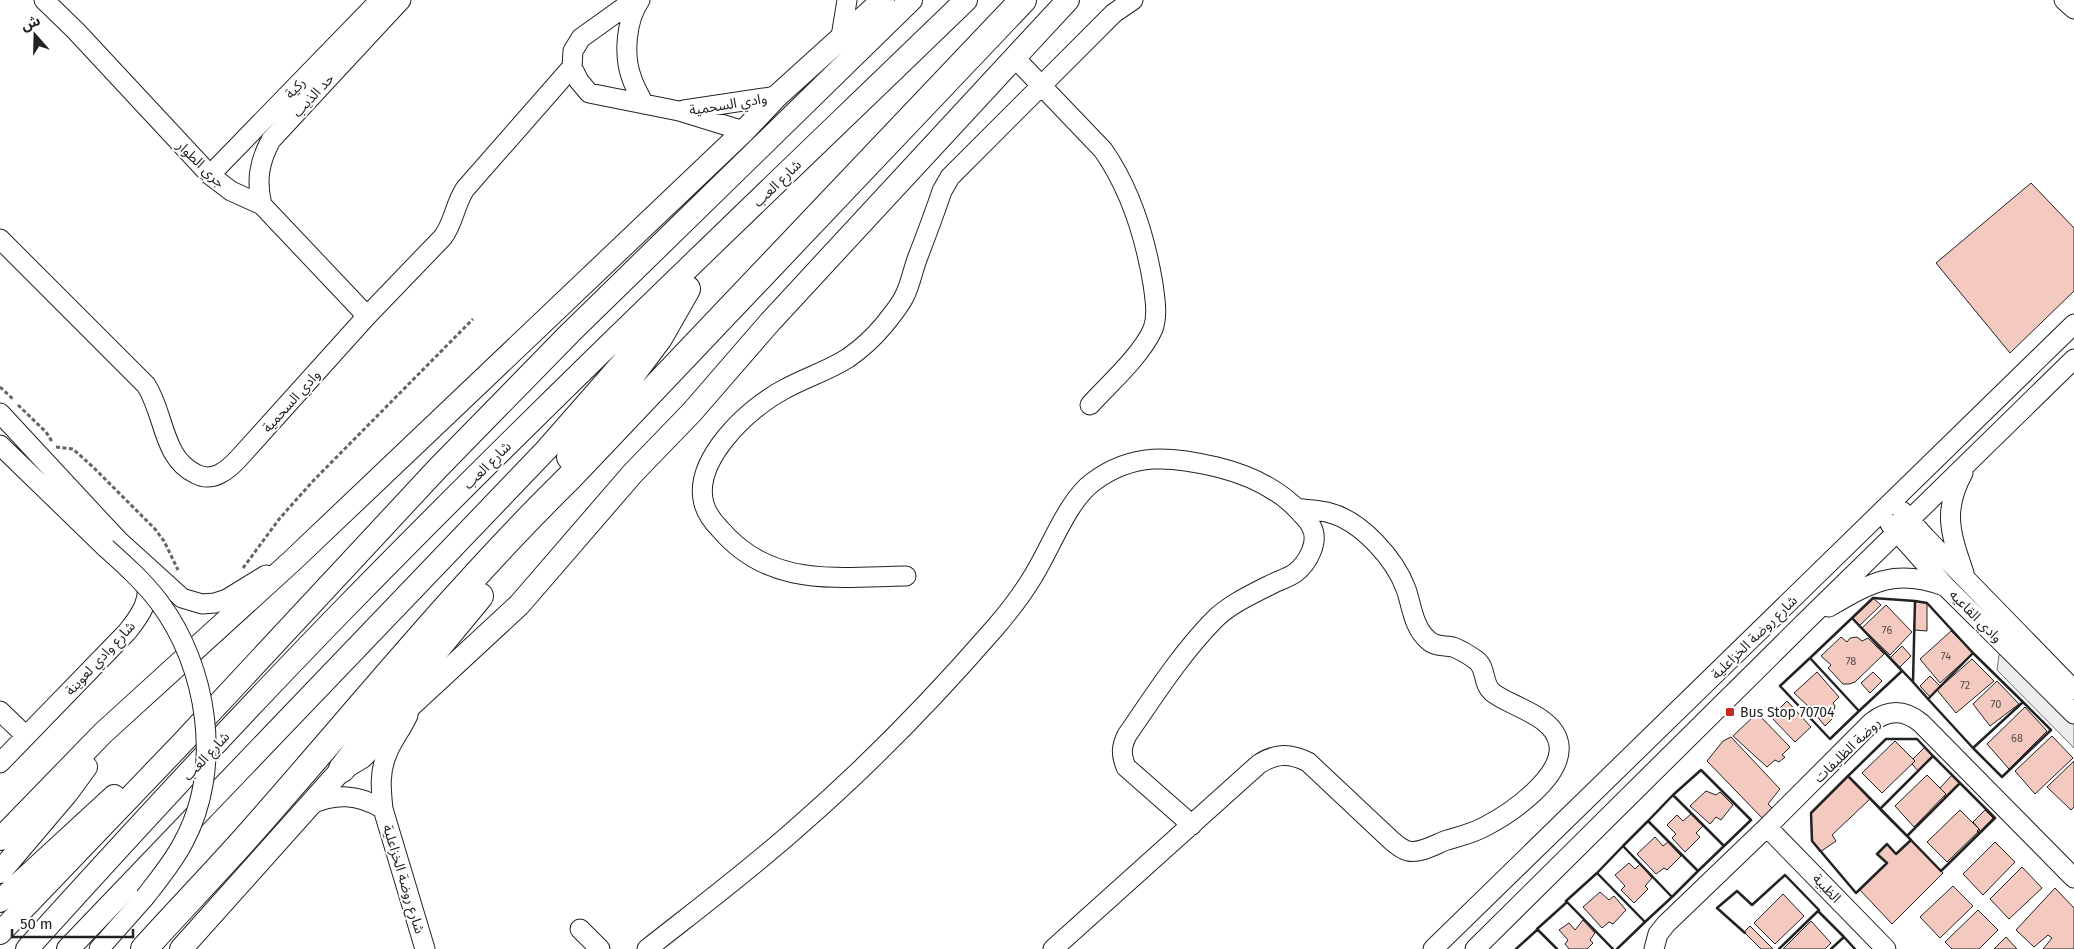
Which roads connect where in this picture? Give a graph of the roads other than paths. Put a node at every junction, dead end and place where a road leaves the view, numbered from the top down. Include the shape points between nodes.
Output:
1 (44, 0) edge
2 (401, 0) edge
3 (634, 0) edge
4 (640, 0) edge
5 (847, 0) edge
6 (883, 0) edge
7 (911, 0) edge
8 (966, 0) edge
9 (1023, 0) edge
10 (1068, 0) edge
11 (1133, 0) edge
12 (2064, 0) edge
13 (372, 3) edge
14 (2074, 9) edge
15 (841, 37) junction
16 (1014, 57) junction
17 (572, 67) junction
18 (1041, 85) junction
19 (777, 96) junction
20 (644, 104) junction
21 (679, 111) junction
22 (744, 132) junction
23 (210, 175) junction
24 (262, 205) junction
25 (0, 239) edge
26 (719, 239) junction
27 (687, 289) junction
28 (368, 316) junction
29 (2074, 324) edge
30 (2074, 359) edge
31 (1090, 405) dead end
32 (0, 413) edge
33 (0, 445) edge
34 (1970, 460) junction
35 (569, 478) junction
36 (1296, 508) junction
37 (1887, 508) junction
38 (525, 521) junction
39 (1903, 526) junction
40 (112, 544) junction
41 (293, 560) junction
42 (906, 576) dead end
43 (1966, 579) junction
44 (1946, 586) junction
45 (1807, 620) junction
46 (2074, 690) edge
47 (411, 705) junction
48 (0, 711) edge
49 (2074, 714) edge
50 (103, 733) junction
51 (26, 736) junction
52 (182, 743) junction
53 (0, 763) edge
54 (342, 769) junction
55 (309, 806) junction
56 (383, 809) junction
57 (1192, 825) junction
58 (1767, 827) junction
59 (0, 839) edge
60 (0, 872) edge
61 (2074, 878) edge
62 (0, 900) edge
63 (580, 929) dead end
64 (0, 933) edge
65 (27, 949) edge
66 (68, 949) edge
67 (99, 949) edge
68 (144, 949) edge
69 (181, 949) edge
70 (425, 949) edge
71 (600, 949) edge
72 (647, 949) edge
73 (1053, 949) edge
74 (1433, 949) edge
75 (1475, 949) edge
76 (1654, 949) edge
77 (1886, 949) edge

1 - 23 street, جري الطوار
2 - 24 street, حد الذيب via 271,140 262,158 258,178
3 - 17 street, وادي السحمية via 581,38 573,51
4 - 20 street via 631,18 627,55 631,78
5 - 15 street
6 - 15 main road
7 - 52 main road, شارع العب via 438,468
8 - 26 main road, شارع العب
9 - 35 highway
10 - 16 main road
11 - 18 street via 1114,13
12 - 14 street
13 - 23 street, ركية
15 - 19 main road
16 - 18 street
16 - 47 main road via 633,473 519,605
17 - 20 street, وادي السحمية via 589,94
17 - 28 street, وادي السحمية via 465,189 443,237
18 - 31 street via 1103,150 1114,166 1131,201 1150,263 1156,312 1153,328 1143,345
18 - 42 street via 946,183 905,297 883,326 848,358 783,390 743,419 717,450 703,484 704,503 710,517 740,549 758,562 779,571 808,576
19 - 21 street, وادي السحمية
19 - 22 main road
20 - 21 street, وادي السحمية
21 - 22 street, وادي السحمية
22 - 41 main road
23 - 24 street, جري الطوار via 231,191
24 - 28 street, جري الطوار
25 - 28 street, وادي السحمية via 146,385 155,400 177,460 198,476 217,476 232,465
26 - 27 main road
26 - 65 main road, شارع العب via 341,612
27 - 38 highway via 658,338
27 - 66 main road via 546,450
29 - 37 street, شارع روضة الخزاعلية
30 - 34 street, شارع روضة الخزاعلية
32 - 40 street
33 - 40 street
34 - 39 street, شارع روضة الخزاعلية
34 - 43 street, وادي القاعيه via 1957,483 1949,517 1951,535
35 - 38 highway
35 - 54 highway via 538,526
36 - 57 street via 1313,527 1314,544 1307,560 1294,573 1216,618 1177,664 1122,745 1126,767
36 - 57 street via 1331,513 1356,526 1373,541 1398,572 1414,618 1424,635 1434,644 1453,648 1478,661 1490,690 1547,725 1559,744 1558,759 1544,781 1506,814 1464,836 1419,850 1400,848 1308,762 1283,754 1259,764
36 - 72 street via 1280,494 1250,477 1186,460 1154,458 1130,462 1108,471 1089,485 1071,509 1032,578 1007,613 922,709 800,826
37 - 39 street, وادي القاعيه
37 - 74 street, شارع روضة الخزاعلية
38 - 68 highway
39 - 43 street, وادي القاعيه
39 - 44 street, وادي القاعيه
39 - 45 street, شارع روضة الخزاعلية
40 - 41 street via 175,593 190,602 202,604 227,599
40 - 51 street, شارع وادي لعوينة via 144,574 149,588 142,609 127,632
40 - 67 street, bridge via 168,615 196,678 206,726 204,777 185,840 145,898
41 - 50 main road
43 - 46 street, وادي القاعيه
44 - 45 street via 1918,577 1887,579
44 - 49 street, وادي القاعيه
45 - 75 street, شارع روضة الخزاعلية
47 - 54 main road via 362,758
47 - 56 street, شارع روضة الخزاعلية via 382,770
48 - 51 street
50 - 59 main road
50 - 60 main road via 88,764 67,794
51 - 53 street, شارع وادي لعوينة
52 - 62 main road via 101,806
52 - 64 main road, شارع العب
54 - 55 main road
55 - 56 street, شارع روضة الخزاعلية via 347,796 366,800
55 - 69 main road
56 - 70 street, شارع روضة الخزاعلية
57 - 73 street
58 - 61 street, روضة الظليفات via 1872,722 1888,713 1906,713 1921,723
58 - 76 street, روضة الظليفات via 1666,924 1658,934
58 - 77 street, الظبية
63 - 71 street

